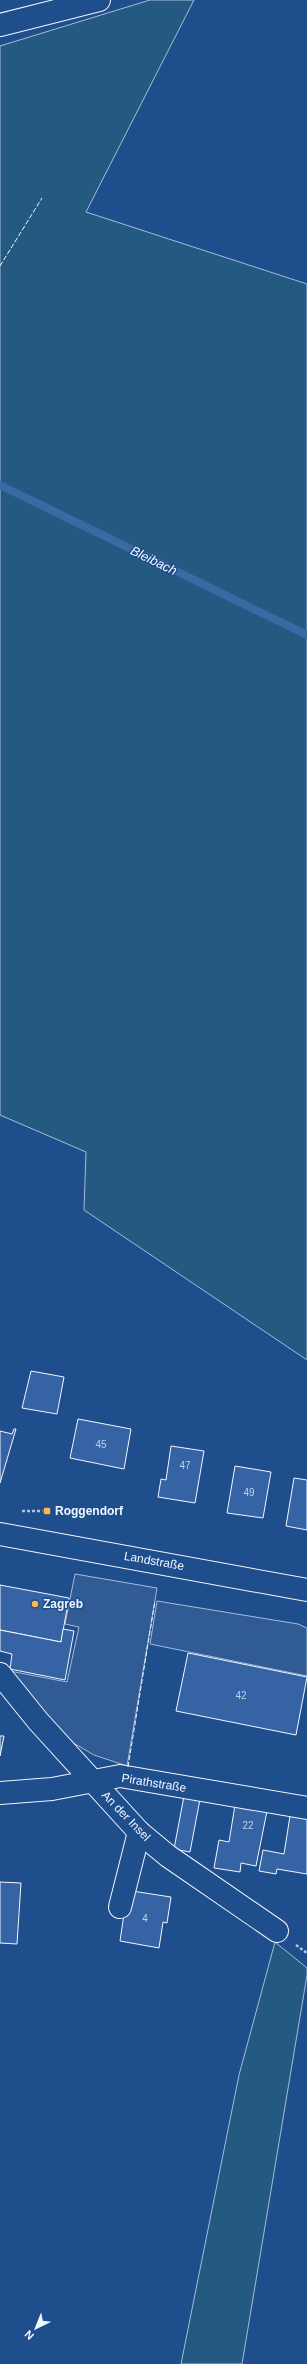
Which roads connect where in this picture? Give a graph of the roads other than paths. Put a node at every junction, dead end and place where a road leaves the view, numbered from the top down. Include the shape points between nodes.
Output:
1 (93, 1) edge
2 (0, 25) edge
3 (0, 1534) edge
4 (307, 1590) edge
5 (0, 1674) edge
6 (91, 1780) junction
7 (0, 1793) edge
8 (307, 1808) edge
9 (139, 1832) junction
10 (120, 1907) dead end
11 (277, 1931) dead end

1 - 2 street
3 - 4 street, Landstraße
5 - 6 street, An der Insel
6 - 7 street, Pirathstraße via 52,1788
6 - 8 street, Pirathstraße via 120,1776
6 - 9 street, An der Insel
9 - 10 street
9 - 11 street, An der Insel via 168,1856

